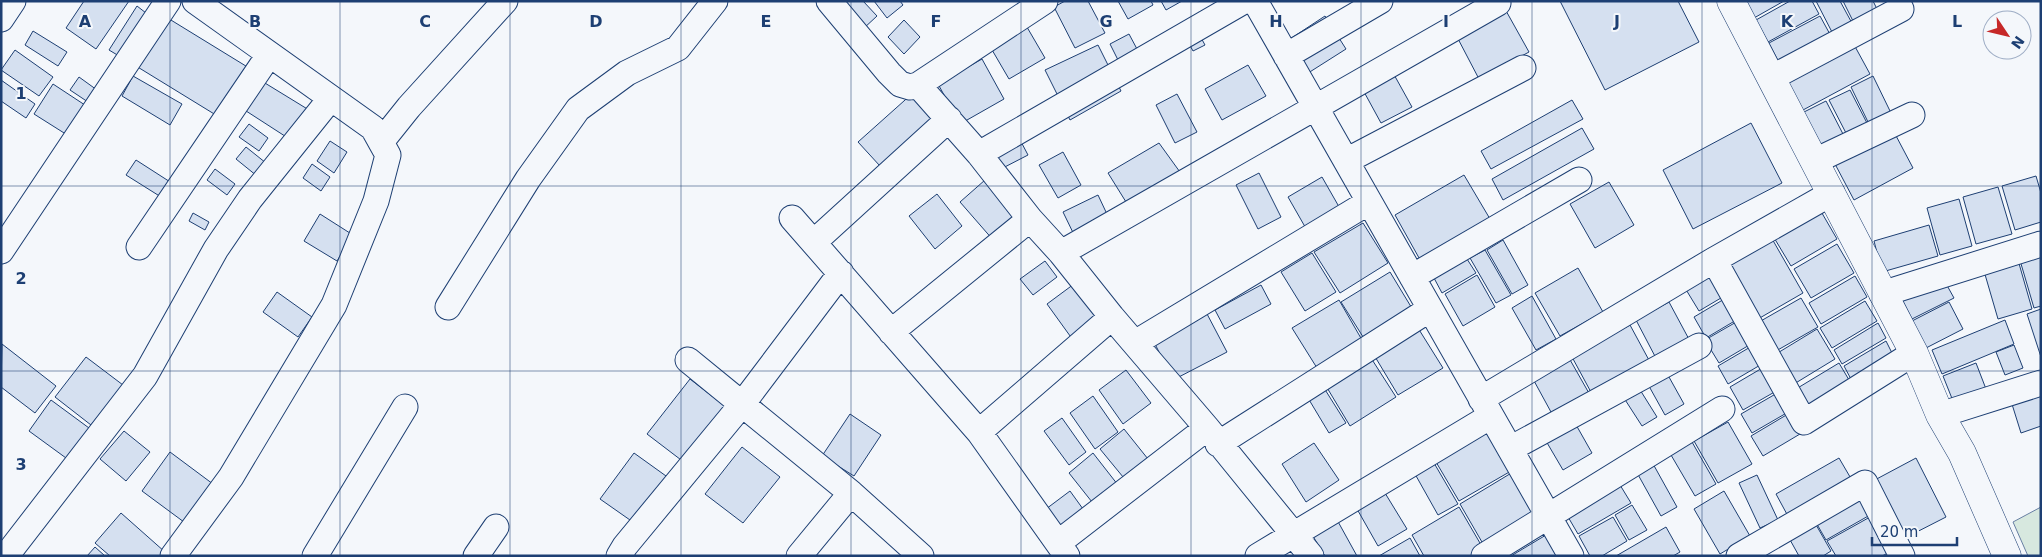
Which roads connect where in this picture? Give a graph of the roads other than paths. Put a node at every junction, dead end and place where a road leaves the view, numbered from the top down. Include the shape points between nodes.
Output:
1 (13, 1) edge
2 (168, 1) edge
3 (195, 1) edge
4 (505, 1) edge
5 (715, 1) edge
6 (829, 1) edge
7 (1045, 1) edge
8 (1244, 1) edge
9 (1255, 1) edge
10 (1380, 1) edge
11 (1731, 1) edge
12 (1498, 3) dead end
13 (1901, 9) dead end
14 (1, 19) edge
15 (269, 55) junction
16 (1286, 56) junction
17 (1523, 68) dead end
18 (1771, 78) junction
19 (918, 85) junction
20 (330, 98) junction
21 (1315, 107) junction
22 (1912, 115) dead end
23 (949, 119) junction
24 (381, 142) junction
25 (979, 154) junction
26 (1815, 161) junction
27 (1346, 162) junction
28 (1580, 180) dead end
29 (1832, 193) junction
30 (1369, 202) junction
31 (792, 218) dead end
32 (1030, 219) junction
33 (814, 242) junction
34 (2041, 244) edge
35 (139, 247) dead end
36 (1, 251) edge
37 (1061, 253) junction
38 (1714, 260) junction
39 (841, 273) junction
40 (1412, 277) junction
41 (1882, 294) junction
42 (448, 308) dead end
43 (1430, 309) junction
44 (1112, 317) junction
45 (891, 332) junction
46 (1135, 343) junction
47 (1700, 346) dead end
48 (1914, 353) junction
49 (688, 360) dead end
50 (2041, 383) edge
51 (742, 403) junction
52 (405, 408) dead end
53 (1486, 408) junction
54 (1722, 409) dead end
55 (1940, 415) junction
56 (979, 432) junction
57 (1212, 436) junction
58 (1510, 449) junction
59 (852, 493) junction
60 (1549, 517) junction
61 (496, 527) dead end
62 (1294, 535) junction
63 (1062, 550) edge
64 (6, 556) edge
65 (173, 556) edge
66 (315, 556) edge
67 (476, 556) edge
68 (619, 556) edge
69 (799, 556) edge
70 (922, 556) edge
71 (1258, 556) edge
72 (1311, 556) edge
73 (1484, 556) edge
74 (1571, 556) edge
75 (1739, 556) edge
76 (1902, 556) edge
77 (2007, 556) edge

1 - 14 street
2 - 36 street
3 - 15 street
4 - 24 street
5 - 42 street via 678,48 627,73 578,109 528,179
6 - 19 street via 888,73 900,84
7 - 19 street
8 - 25 street
9 - 16 street
10 - 16 street
11 - 18 street
12 - 21 street
13 - 18 street
15 - 20 street
15 - 35 street
16 - 21 street
17 - 27 street
18 - 26 street
19 - 23 street
20 - 24 street via 373,128
20 - 64 street via 250,199 221,242 145,376
21 - 27 street
21 - 37 street
22 - 26 street
23 - 25 street
23 - 33 street
24 - 65 street via 388,155 376,200 334,305 231,476
25 - 32 street
26 - 29 street
27 - 30 street
28 - 40 street
29 - 38 street
29 - 41 street
30 - 40 street
30 - 46 street
31 - 33 street
32 - 37 street
32 - 45 street
33 - 39 street
34 - 41 street
37 - 44 street
38 - 48 street via 1804,422
38 - 53 street
39 - 45 street
39 - 51 street
40 - 43 street
41 - 48 street
43 - 53 street
43 - 57 street
44 - 46 street
44 - 56 street
45 - 56 street
46 - 57 street
47 - 58 street
48 - 55 street
49 - 51 street
50 - 55 street
51 - 59 street
51 - 68 street
52 - 66 street
53 - 58 street
53 - 62 street
54 - 60 street
55 - 77 street via 1962,453
56 - 63 street
57 - 62 street
57 - 63 street
58 - 60 street
59 - 69 street
59 - 70 street
60 - 73 street
60 - 74 street
61 - 67 street
62 - 71 street
62 - 72 street
75 - 76 street via 1865,482

